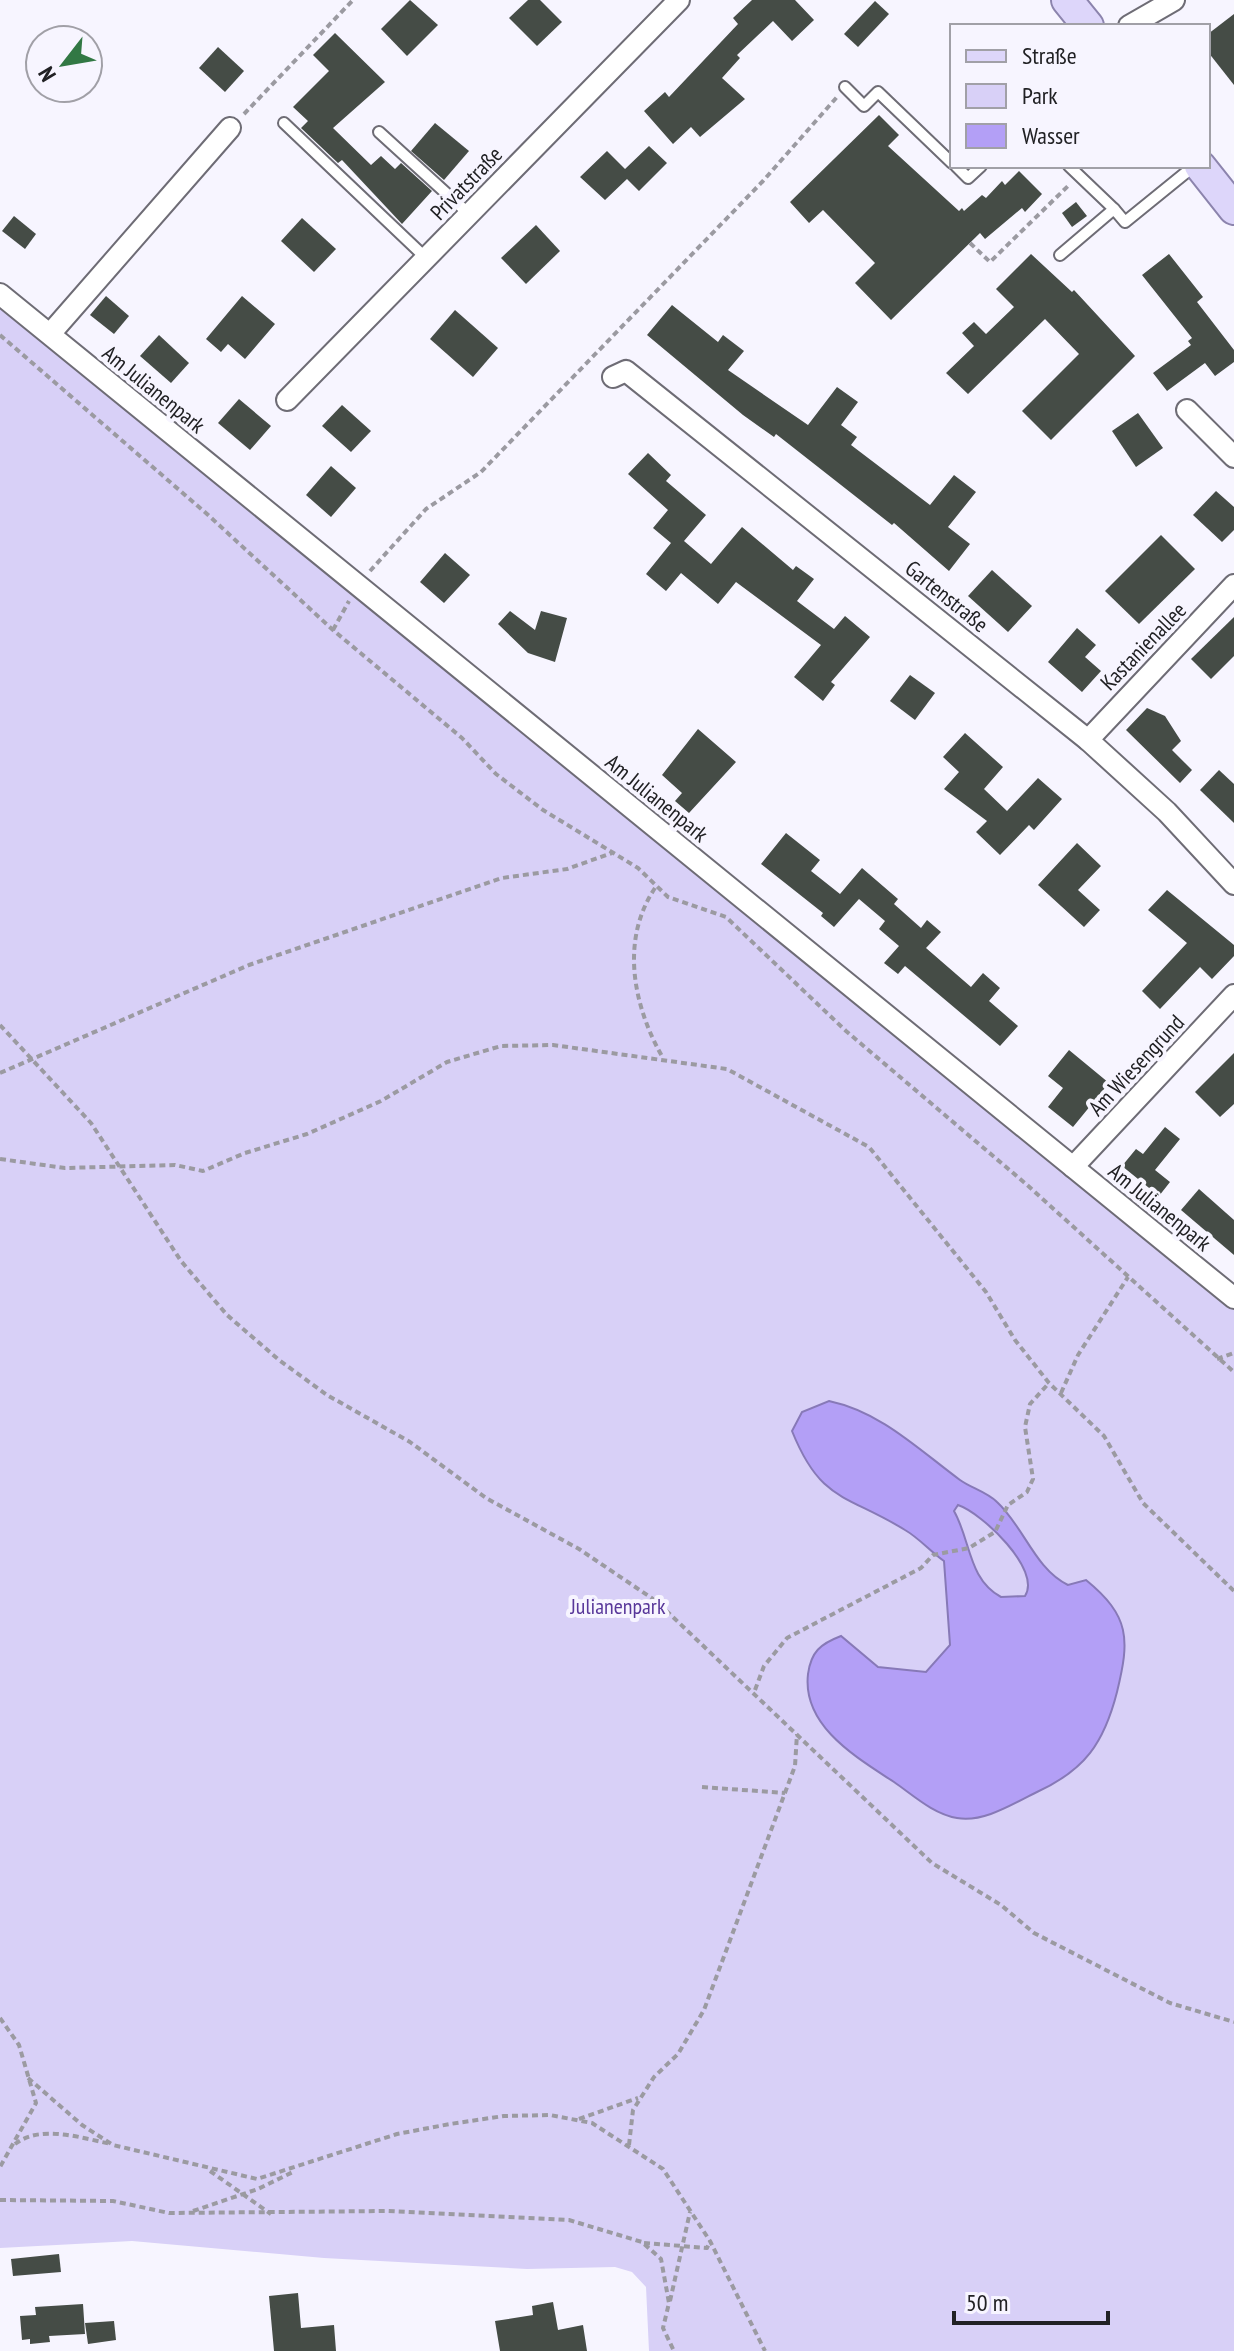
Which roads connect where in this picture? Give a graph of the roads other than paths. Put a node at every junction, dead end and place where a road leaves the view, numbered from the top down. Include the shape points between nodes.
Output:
1 (679, 0) edge
2 (1067, 0) edge
3 (1175, 0) edge
4 (1086, 24) edge
5 (1133, 24) edge
6 (1160, 24) edge
7 (845, 87) road end
8 (284, 123) dead end
9 (230, 128) road end
10 (379, 132) dead end
11 (950, 160) edge
12 (958, 168) edge
13 (979, 168) edge
14 (1071, 168) edge
15 (1192, 168) edge
16 (1202, 168) edge
17 (1114, 209) junction
18 (1234, 209) edge
19 (469, 214) junction
20 (1060, 255) dead end
21 (426, 258) junction
22 (0, 294) edge
23 (50, 334) junction
24 (613, 377) dead end
25 (287, 400) dead end
26 (1187, 410) dead end
27 (1234, 457) edge
28 (1234, 585) edge
29 (1088, 740) junction
30 (1234, 884) edge
31 (1234, 995) edge
32 (1073, 1167) junction
33 (1234, 1298) edge

1 - 19 street, Privatstraße
2 - 4 main road
3 - 5 street
3 - 6 street
7 - 11 lane via 864,106 878,92
8 - 21 lane
9 - 23 street
10 - 19 lane
12 - 13 lane via 968,178
14 - 17 lane
15 - 17 lane via 1125,222
16 - 18 main road
17 - 20 lane
19 - 21 street, Privatstraße
21 - 25 street, Privatstraße
22 - 23 street, Am Julianenpark
23 - 32 street, Am Julianenpark
24 - 29 street, Gartenstraße via 626,371
26 - 27 street
28 - 29 street, Kastanienallee
29 - 30 street, Gartenstraße via 1167,812
31 - 32 street, Am Wiesengrund
32 - 33 street, Am Julianenpark

